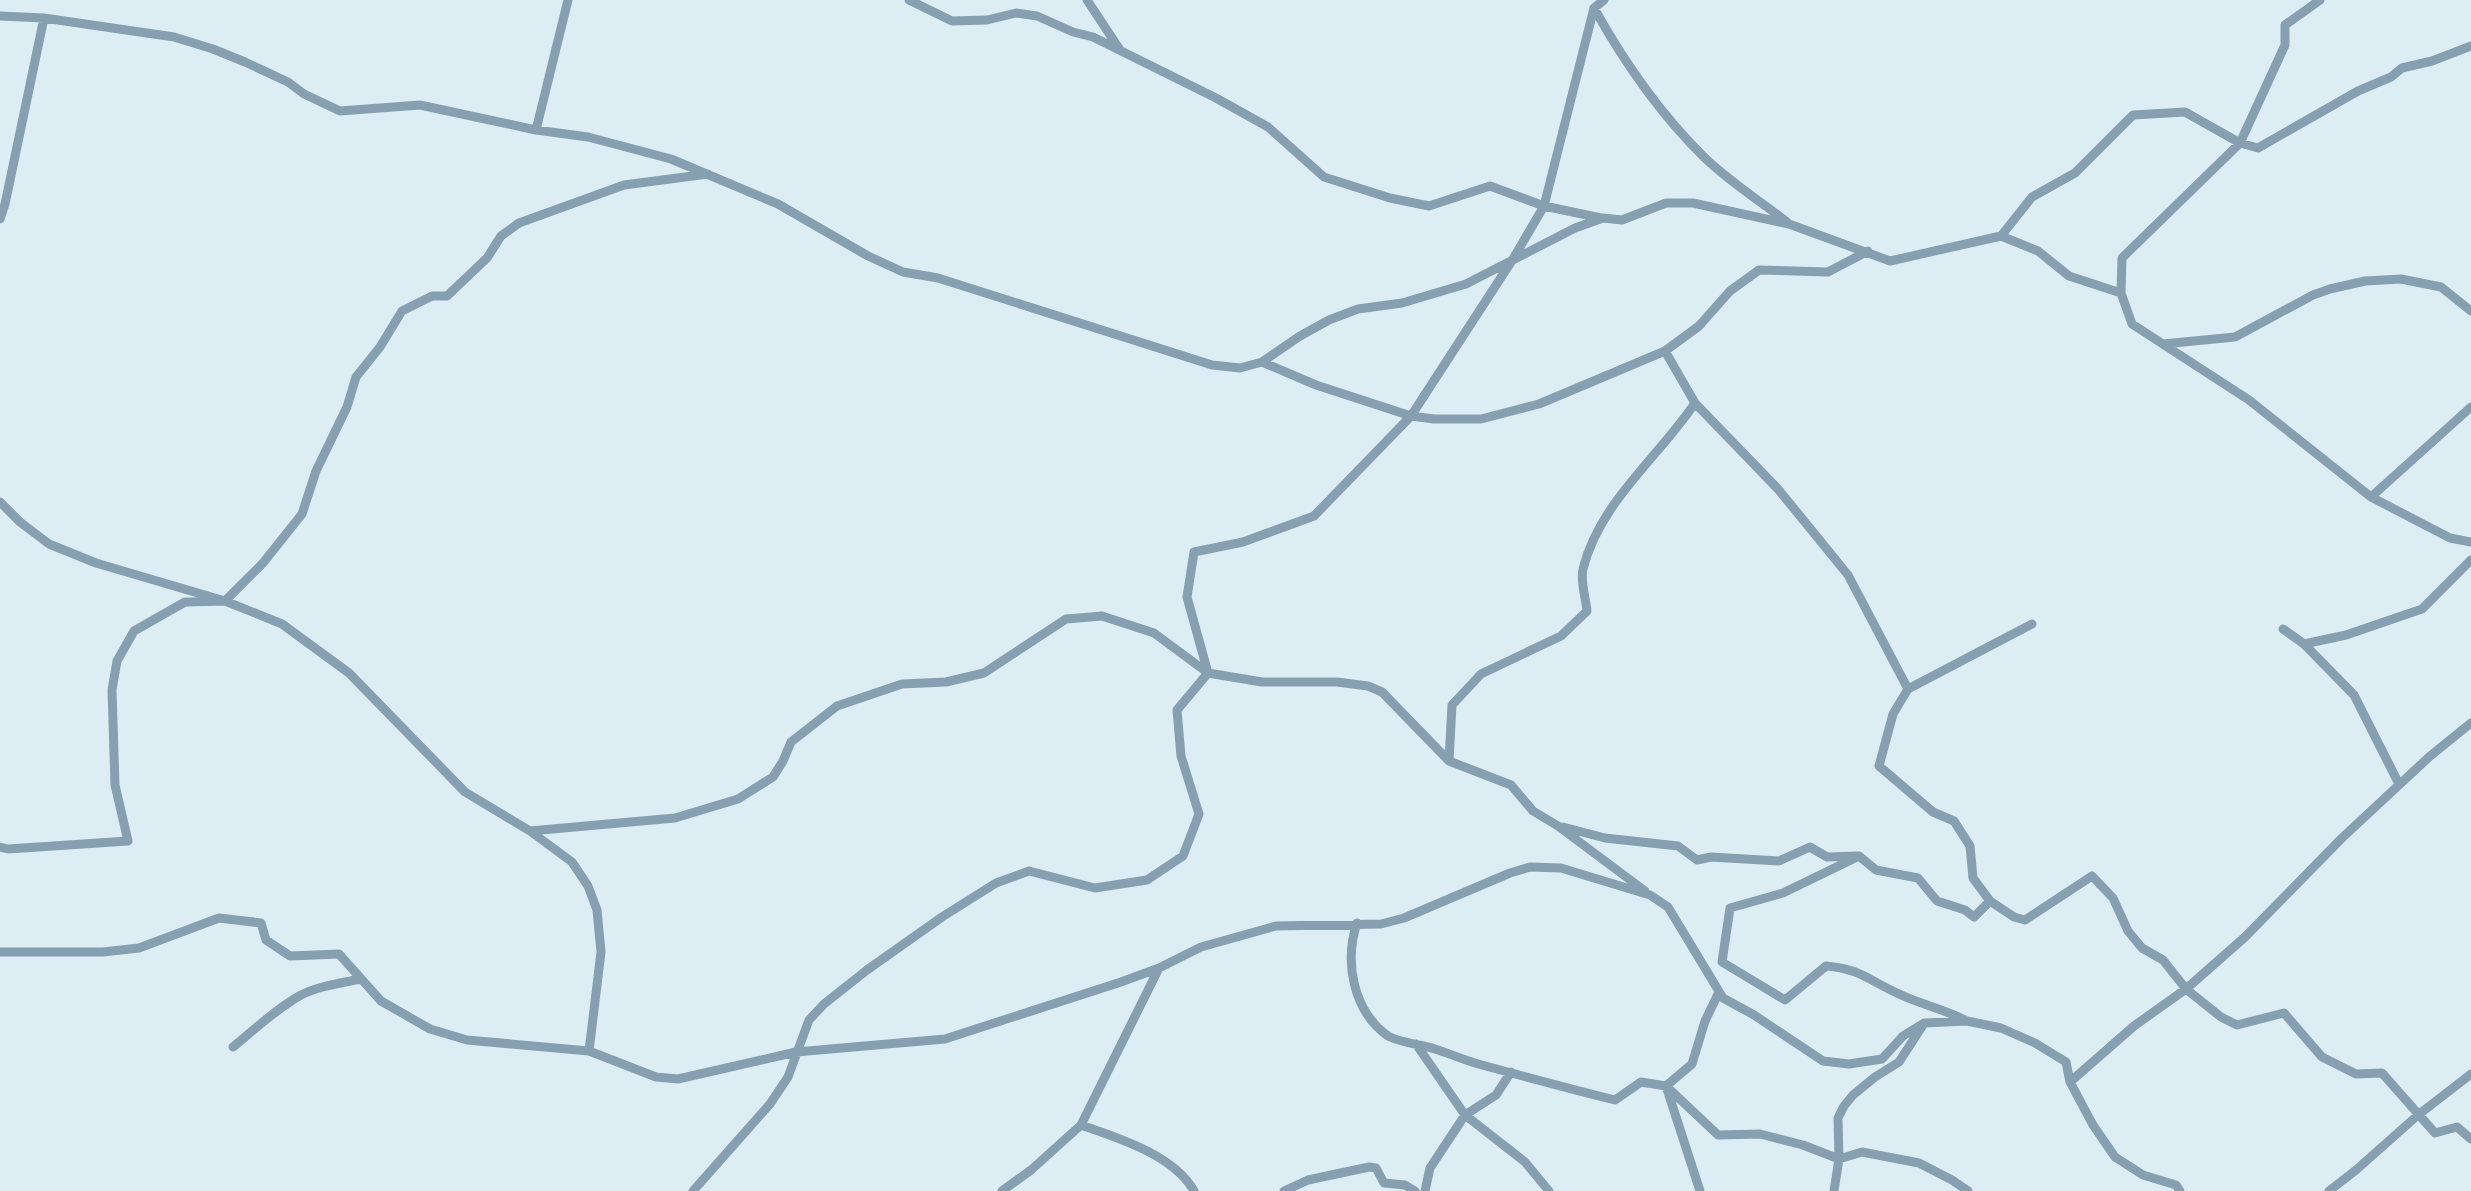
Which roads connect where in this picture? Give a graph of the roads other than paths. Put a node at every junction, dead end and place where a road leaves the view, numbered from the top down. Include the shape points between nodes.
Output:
1 (568, 0) edge
2 (909, 0) edge
3 (1087, 0) edge
4 (1604, 0) edge
5 (2320, 0) edge
6 (1594, 8) junction
7 (0, 16) edge
8 (44, 18) junction
9 (2471, 46) edge
10 (1122, 52) junction
11 (536, 130) junction
12 (2240, 143) junction
13 (708, 174) junction
14 (1544, 206) junction
15 (1603, 218) junction
16 (0, 219) edge
17 (1789, 224) junction
18 (2001, 236) junction
19 (1868, 251) junction
20 (1513, 260) junction
21 (2121, 294) junction
22 (2471, 311) edge
23 (2163, 344) junction
24 (1665, 351) junction
25 (1262, 362) junction
26 (1695, 404) junction
27 (2471, 408) edge
28 (1411, 416) junction
29 (2372, 497) junction
30 (0, 502) edge
31 (2471, 542) edge
32 (2471, 560) edge
33 (225, 600) junction
34 (2032, 624) dead end
35 (2283, 629) dead end
36 (2304, 644) junction
37 (1208, 672) junction
38 (1908, 689) junction
39 (2471, 723) edge
40 (1449, 761) junction
41 (2399, 784) junction
42 (1558, 826) junction
43 (530, 831) junction
44 (0, 847) edge
45 (1859, 856) junction
46 (1650, 895) junction
47 (1990, 901) junction
48 (1357, 923) junction
49 (0, 952) edge
50 (1159, 968) junction
51 (361, 979) junction
52 (2186, 988) junction
53 (1719, 992) junction
54 (1967, 1021) junction
55 (1924, 1023) junction
56 (1416, 1044) junction
57 (233, 1047) dead end
58 (589, 1051) junction
59 (796, 1052) junction
60 (1511, 1072) junction
61 (2471, 1074) edge
62 (2070, 1082) junction
63 (1666, 1086) junction
64 (1465, 1115) junction
65 (2418, 1115) junction
66 (1081, 1125) junction
67 (2471, 1139) edge
68 (1839, 1159) junction
69 (2175, 1189) edge
70 (693, 1191) edge
71 (1002, 1191) edge
72 (1194, 1191) edge
73 (1284, 1191) edge
74 (1415, 1191) edge
75 (1425, 1191) edge
76 (1549, 1191) edge
77 (1700, 1191) edge
78 (1834, 1191) edge
79 (1968, 1191) edge
80 (2329, 1191) edge

1 - 11 street
2 - 10 street via 952,21 987,20 1016,13 1037,16 1093,37
3 - 10 street
4 - 6 street
5 - 12 street via 2286,26 2285,45
6 - 14 street
6 - 17 street via 1612,40 1668,118 1706,159
7 - 8 street
8 - 11 street via 174,37 213,49 288,82 304,94 340,111 420,105
8 - 16 street
9 - 12 street via 2402,68 2392,77 2358,91 2258,148
10 - 14 street via 1268,127 1324,177 1390,198 1429,206 1490,186
11 - 13 street via 588,137 671,159
12 - 18 street via 2185,112 2133,115 2075,173 2032,198
12 - 21 street via 2122,258
13 - 25 street via 778,204 868,256 903,272 938,278 1212,365 1240,368
13 - 33 street via 624,186 519,223 501,236 487,258 447,296 432,296 402,311 380,347 356,377 347,408 316,471 302,514 263,563
14 - 15 street
14 - 20 street
15 - 17 street via 1622,220 1666,203 1693,203
15 - 20 street
17 - 19 street
18 - 19 street via 1890,261
18 - 21 street via 2038,251 2069,276
19 - 24 street via 1828,272 1759,270 1730,291 1699,326
20 - 25 street via 1466,284 1402,303 1358,309 1329,320
20 - 28 street
21 - 23 street via 2132,324
22 - 23 street via 2441,287 2401,279 2365,281 2313,295 2235,337
23 - 29 street via 2249,400
24 - 26 street
24 - 28 street via 1539,404 1481,419 1434,420
25 - 28 street via 1316,385
26 - 38 street via 1778,489 1848,575
26 - 40 street via 1602,519 1583,571 1587,611 1561,636 1481,674 1452,705
27 - 29 street
28 - 37 street via 1314,516 1243,542 1194,552 1188,597
29 - 31 street via 2450,538
30 - 33 street via 49,544 96,563
32 - 36 street via 2422,609 2346,635
33 - 43 street via 282,624 349,673 465,792
33 - 44 street via 185,602 134,630 117,661 112,690 115,785 128,840
34 - 38 street
35 - 36 street
36 - 41 street via 2354,695
37 - 40 street via 1262,682 1336,682 1368,686 1382,692
37 - 43 street via 1154,633 1102,616 1066,619 984,673 946,682 902,684 837,706 791,742 773,777 738,799 675,818
37 - 59 street via 1177,710 1180,756 1199,814 1183,856 1147,880 1095,888 1028,871 996,884 934,922 824,1004 809,1020
38 - 47 street via 1893,714 1879,766 1933,812 1954,821 1970,846 1973,878
39 - 41 street
40 - 42 street via 1512,785 1533,810
41 - 52 street via 2245,937
42 - 45 street via 1605,838 1678,846 1697,860 1779,861 1810,847 1827,857
42 - 46 street
43 - 58 street via 572,862 588,886 598,910 601,952
45 - 47 street via 1876,870 1918,878 1937,901 1954,905 1974,917
45 - 54 street via 1784,893 1730,908 1722,962 1785,1000 1826,966 1840,967 1862,973 1896,993
46 - 48 street via 1562,868 1530,867 1404,918 1381,924
46 - 53 street via 1668,907
47 - 52 street via 2014,917 2025,920 2092,876 2113,898 2128,931 2142,948 2163,960
48 - 50 street via 1276,926 1201,947
48 - 56 street via 1352,935 1353,982 1365,1014 1389,1037
49 - 51 street via 103,952 139,948 220,918 261,923 266,940 290,956 340,954
50 - 59 street via 945,1039
50 - 66 street
51 - 57 street via 303,995
51 - 58 street via 381,1000 430,1028 467,1040
52 - 62 street via 2134,1026
52 - 65 street via 2221,1017 2237,1025 2284,1013 2322,1057 2356,1074 2382,1073
53 - 55 street via 1723,998 1754,1014 1822,1061 1849,1064 1882,1059 1903,1036
53 - 63 street via 1708,1014 1692,1064
54 - 55 street
54 - 62 street via 2001,1028 2035,1043 2066,1062
55 - 68 street via 1899,1062 1874,1077 1844,1106 1838,1125
56 - 60 street
56 - 64 street
58 - 59 street via 656,1077 678,1079
59 - 70 street via 788,1077 770,1104
60 - 63 street via 1615,1100 1641,1082
60 - 64 street via 1496,1096
61 - 65 street
62 - 69 street via 2093,1125 2116,1157 2143,1175
63 - 68 street via 1718,1135 1760,1134
63 - 77 street
64 - 75 street via 1430,1168
64 - 76 street via 1525,1162
65 - 67 street via 2435,1133 2457,1127
65 - 80 street
66 - 71 street
66 - 72 street via 1167,1162
68 - 78 street
68 - 79 street via 1862,1152 1919,1162
73 - 74 street via 1308,1180 1369,1167 1376,1168 1384,1183 1405,1185

